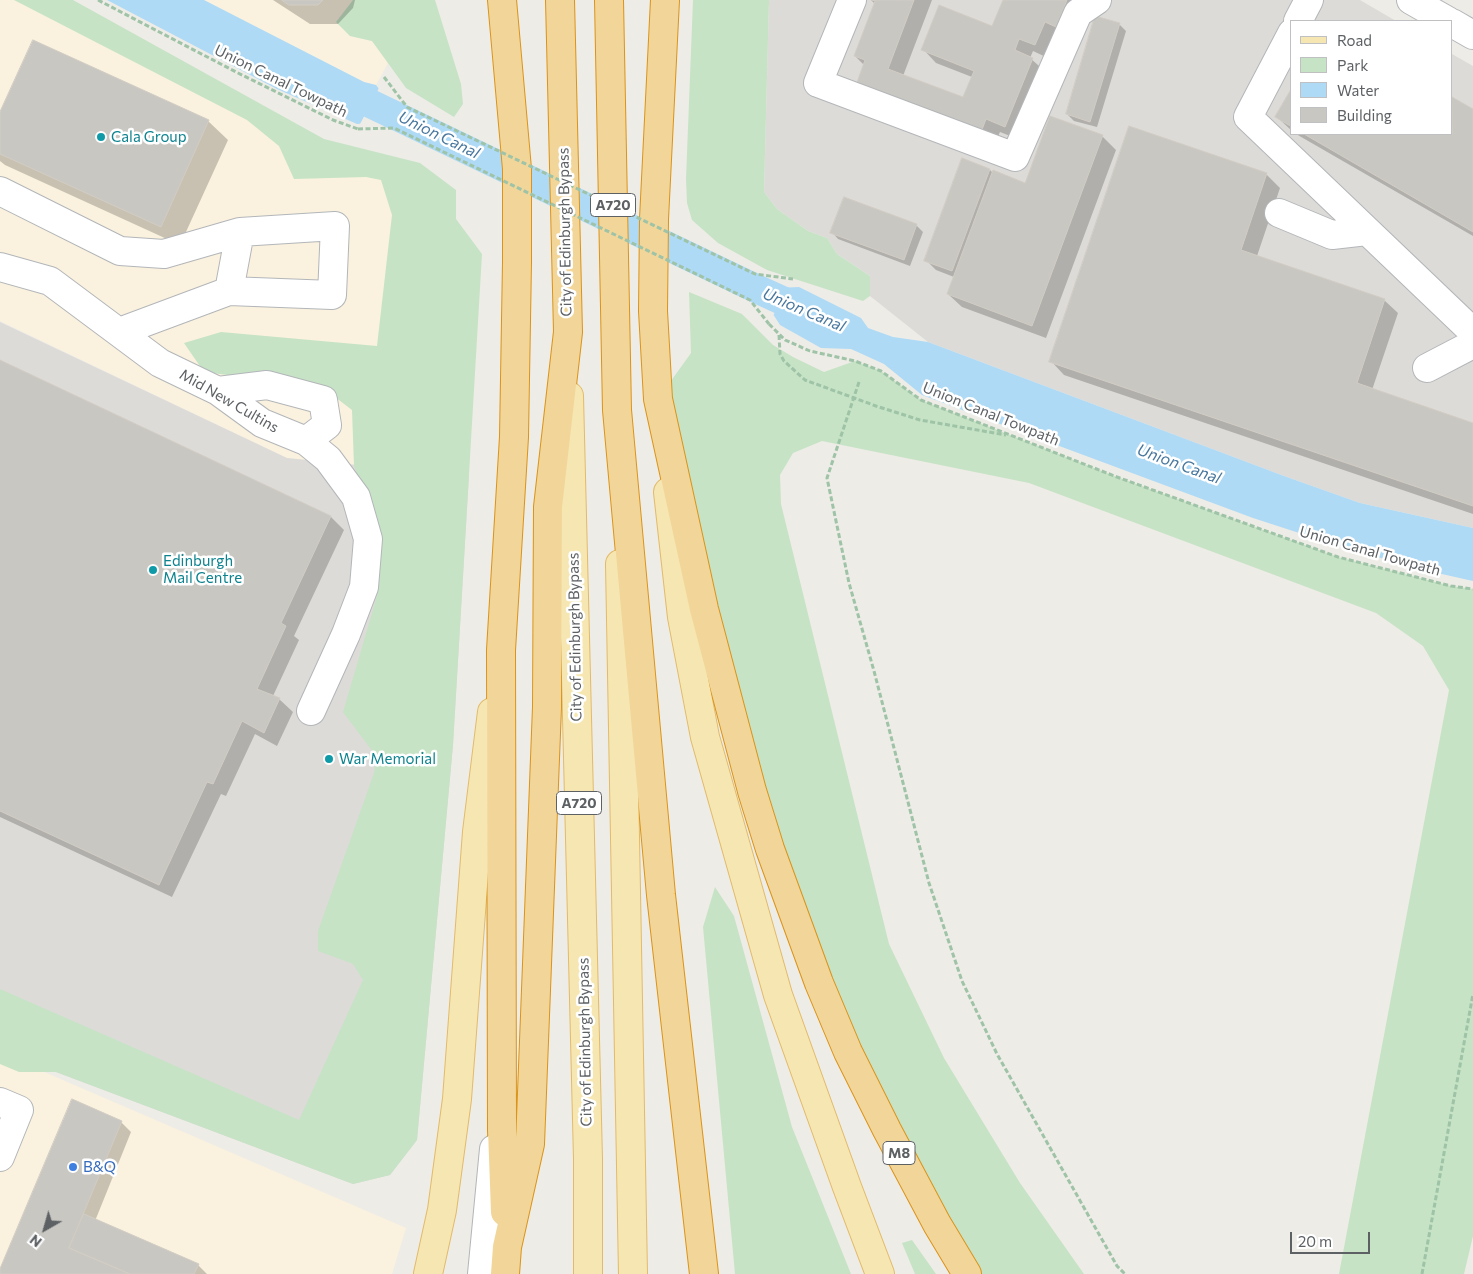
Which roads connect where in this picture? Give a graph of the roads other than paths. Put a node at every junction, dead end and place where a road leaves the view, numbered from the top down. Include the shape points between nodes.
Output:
1 (502, 0) edge
2 (560, 0) edge
3 (609, 0) edge
4 (664, 0) edge
5 (852, 0) edge
6 (1097, 0) edge
7 (1309, 0) edge
8 (1411, 0) edge
9 (1299, 20) edge
10 (1446, 20) edge
11 (1453, 24) edge
12 (1473, 35) edge
13 (1290, 37) edge
14 (0, 191) edge
15 (1279, 213) dead end
16 (1367, 231) junction
17 (240, 232) junction
18 (0, 267) edge
19 (229, 291) junction
20 (119, 332) junction
21 (568, 332) junction
22 (1473, 332) edge
23 (1473, 344) edge
24 (1427, 368) dead end
25 (218, 391) junction
26 (658, 399) junction
27 (617, 410) junction
28 (306, 441) junction
29 (501, 650) junction
30 (312, 711) dead end
31 (502, 1061) junction
32 (0, 1102) edge
33 (0, 1157) edge
34 (506, 1261) edge
35 (428, 1274) edge
36 (482, 1274) edge
37 (588, 1274) edge
38 (634, 1274) edge
39 (704, 1274) edge
40 (880, 1274) edge
41 (967, 1274) edge

1 - 29 highway via 516,169 517,262 514,437
2 - 21 highway, City of Edinburgh Bypass / A720
3 - 27 highway, A720
4 - 26 highway, A720 via 654,218
5 - 6 street via 818,82 1015,157 1078,13
7 - 9 street
8 - 10 street
11 - 12 street
13 - 16 street via 1248,117
14 - 17 street via 120,251 164,254
15 - 16 street via 1332,234
16 - 22 street
17 - 19 street
17 - 19 street via 335,226 332,295
18 - 20 street, Mid New Cultins via 50,281
19 - 20 street
20 - 25 street, Mid New Cultins via 160,363
21 - 34 highway via 548,507 547,707 530,1144
21 - 37 main road, City of Edinburgh Bypass / A720
23 - 24 street
25 - 28 street, Mid New Cultins via 262,423
25 - 28 street via 267,385 323,400 327,425
26 - 40 main road, A720 via 682,617 704,737 778,995
26 - 41 highway, M8 via 704,609 770,849 848,1052 937,1224
27 - 38 main road, A720
27 - 39 highway via 661,895
28 - 30 street, Mid New Cultins via 328,459 356,497 368,539 364,587
29 - 31 highway
29 - 35 main road via 477,832 457,1099 442,1210
31 - 34 highway
31 - 36 street
32 - 33 street via 19,1110

